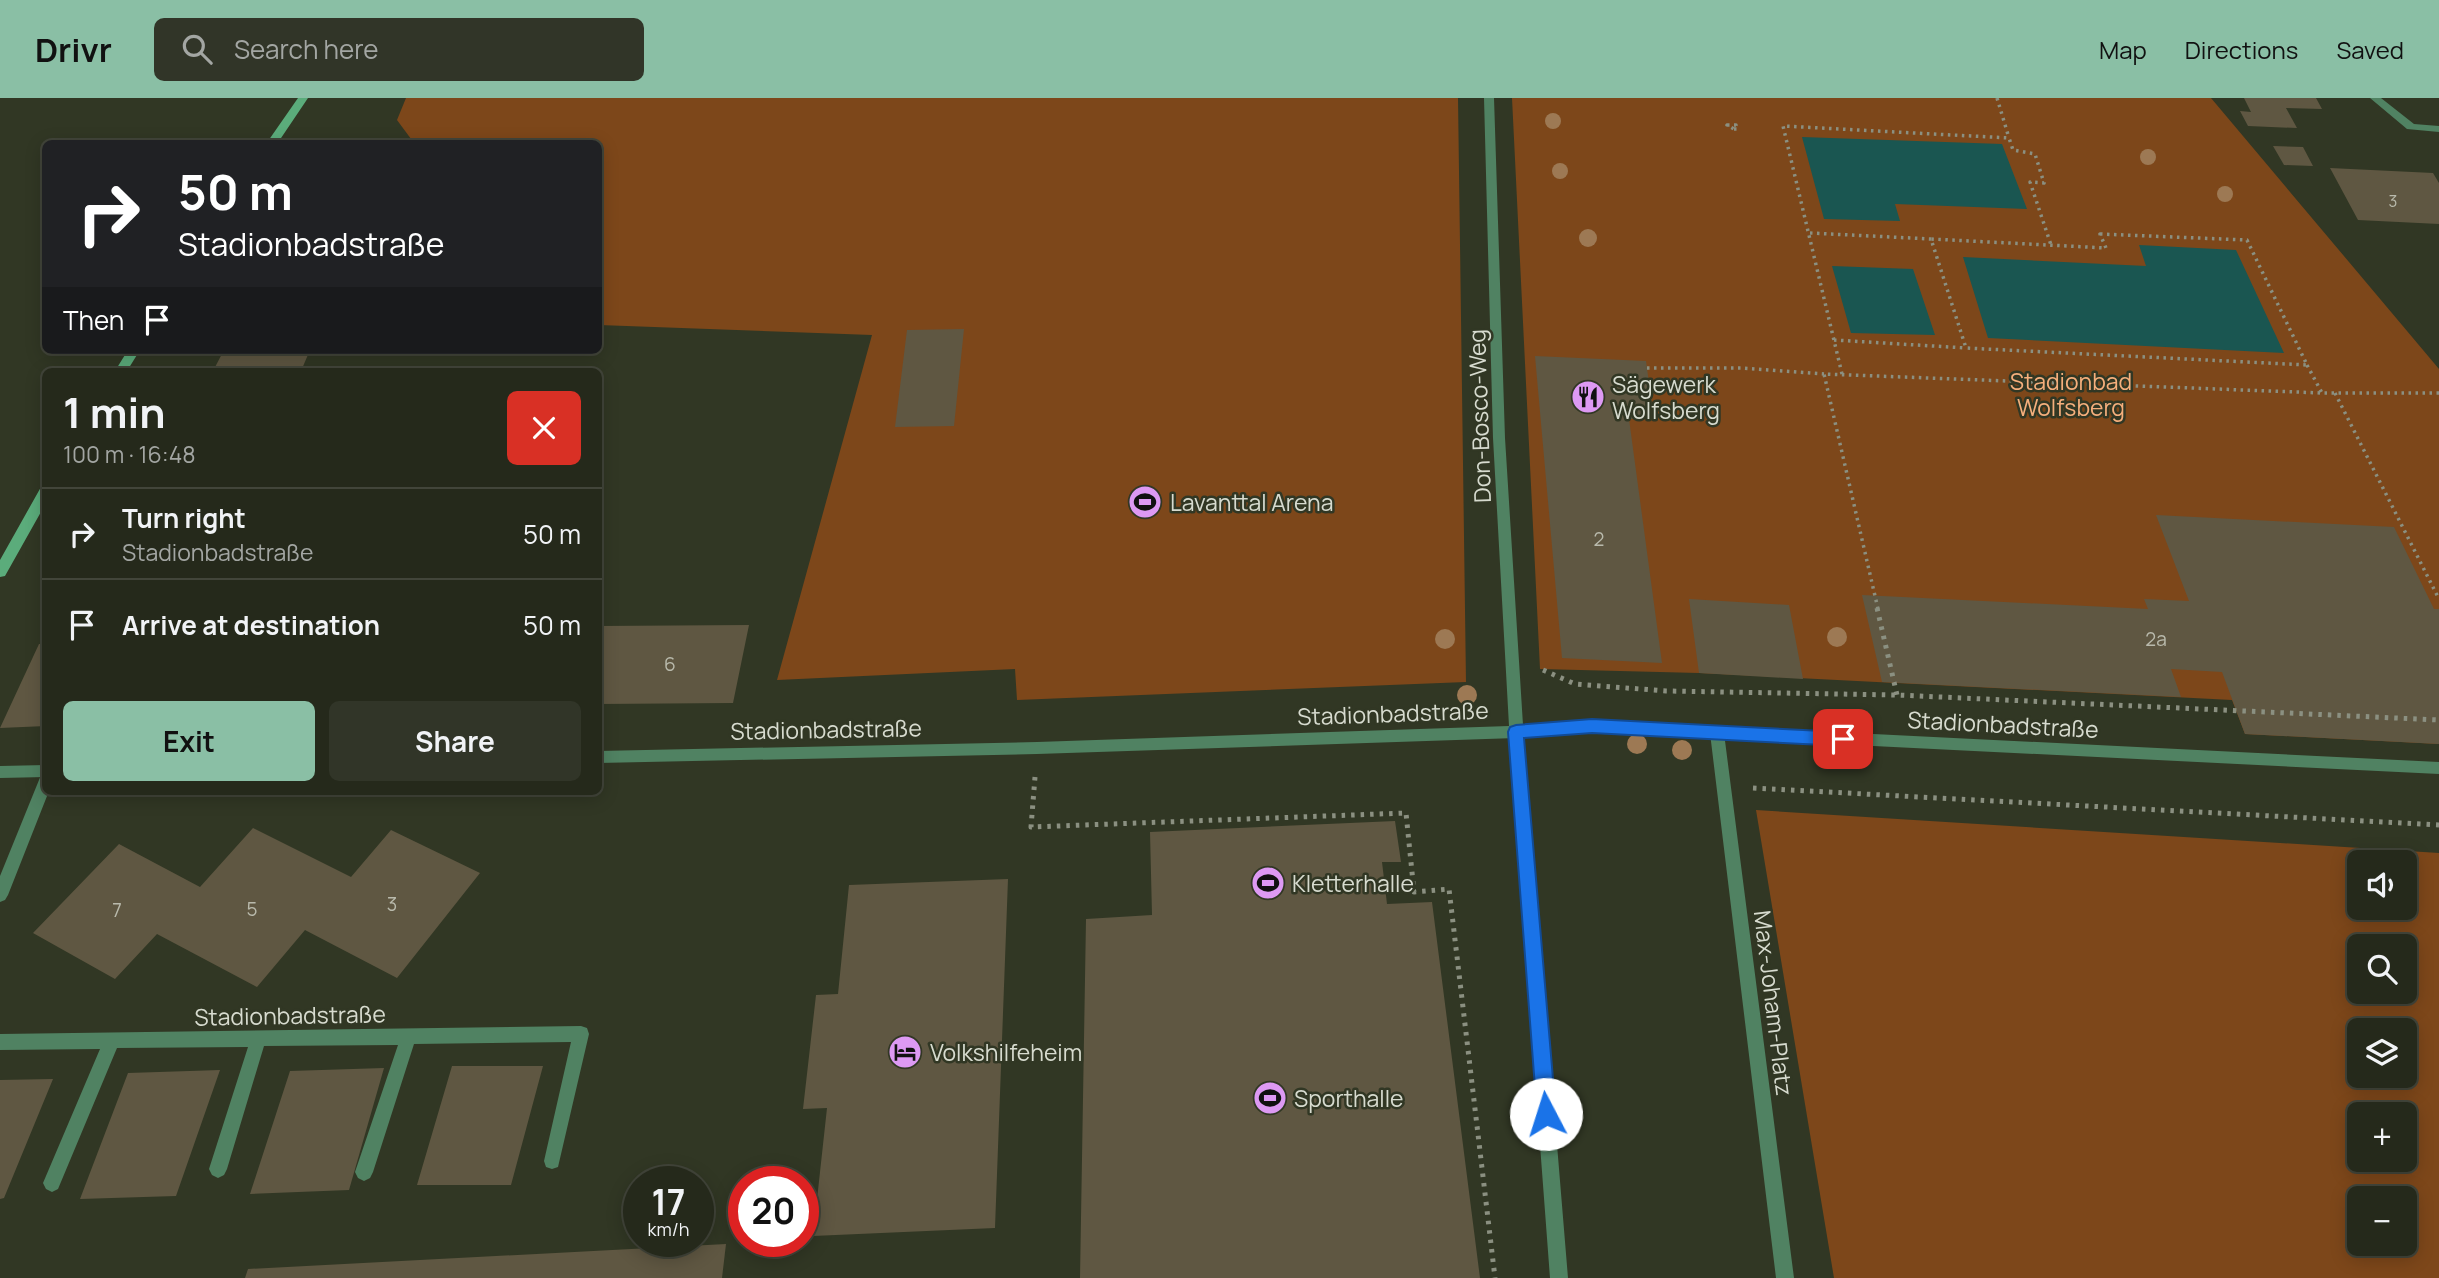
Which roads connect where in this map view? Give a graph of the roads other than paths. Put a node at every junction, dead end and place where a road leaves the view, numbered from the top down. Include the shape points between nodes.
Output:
1 (303, 98) edge
2 (1489, 98) edge
3 (2375, 98) edge
4 (2439, 129) edge
5 (274, 140) edge
6 (42, 498) edge
7 (0, 572) edge
8 (1516, 732) junction
9 (1717, 733) junction
10 (602, 757) edge
11 (2439, 768) edge
12 (42, 771) edge
13 (0, 772) edge
14 (42, 790) edge
15 (0, 895) edge
16 (409, 1036) junction
17 (259, 1038) junction
18 (112, 1040) junction
19 (0, 1042) edge
20 (552, 1161) dead end
21 (218, 1169) dead end
22 (364, 1172) dead end
23 (52, 1183) dead end
24 (1559, 1278) edge
25 (1786, 1278) edge

1 - 5 street
2 - 8 street, Don-Bosco-Weg via 1500,439
3 - 4 street via 2411,127
6 - 7 street
8 - 9 street, Stadionbadstraße via 1592,726
8 - 10 street, Stadionbadstraße
8 - 24 street
9 - 11 street, Stadionbadstraße
9 - 25 street, Max-Joham-Platz
12 - 13 street
14 - 15 street
16 - 17 street, Stadionbadstraße
16 - 20 street, Stadionbadstraße via 581,1034
16 - 22 street
17 - 18 street, Stadionbadstraße
17 - 21 street
18 - 19 street, Stadionbadstraße
18 - 23 street

